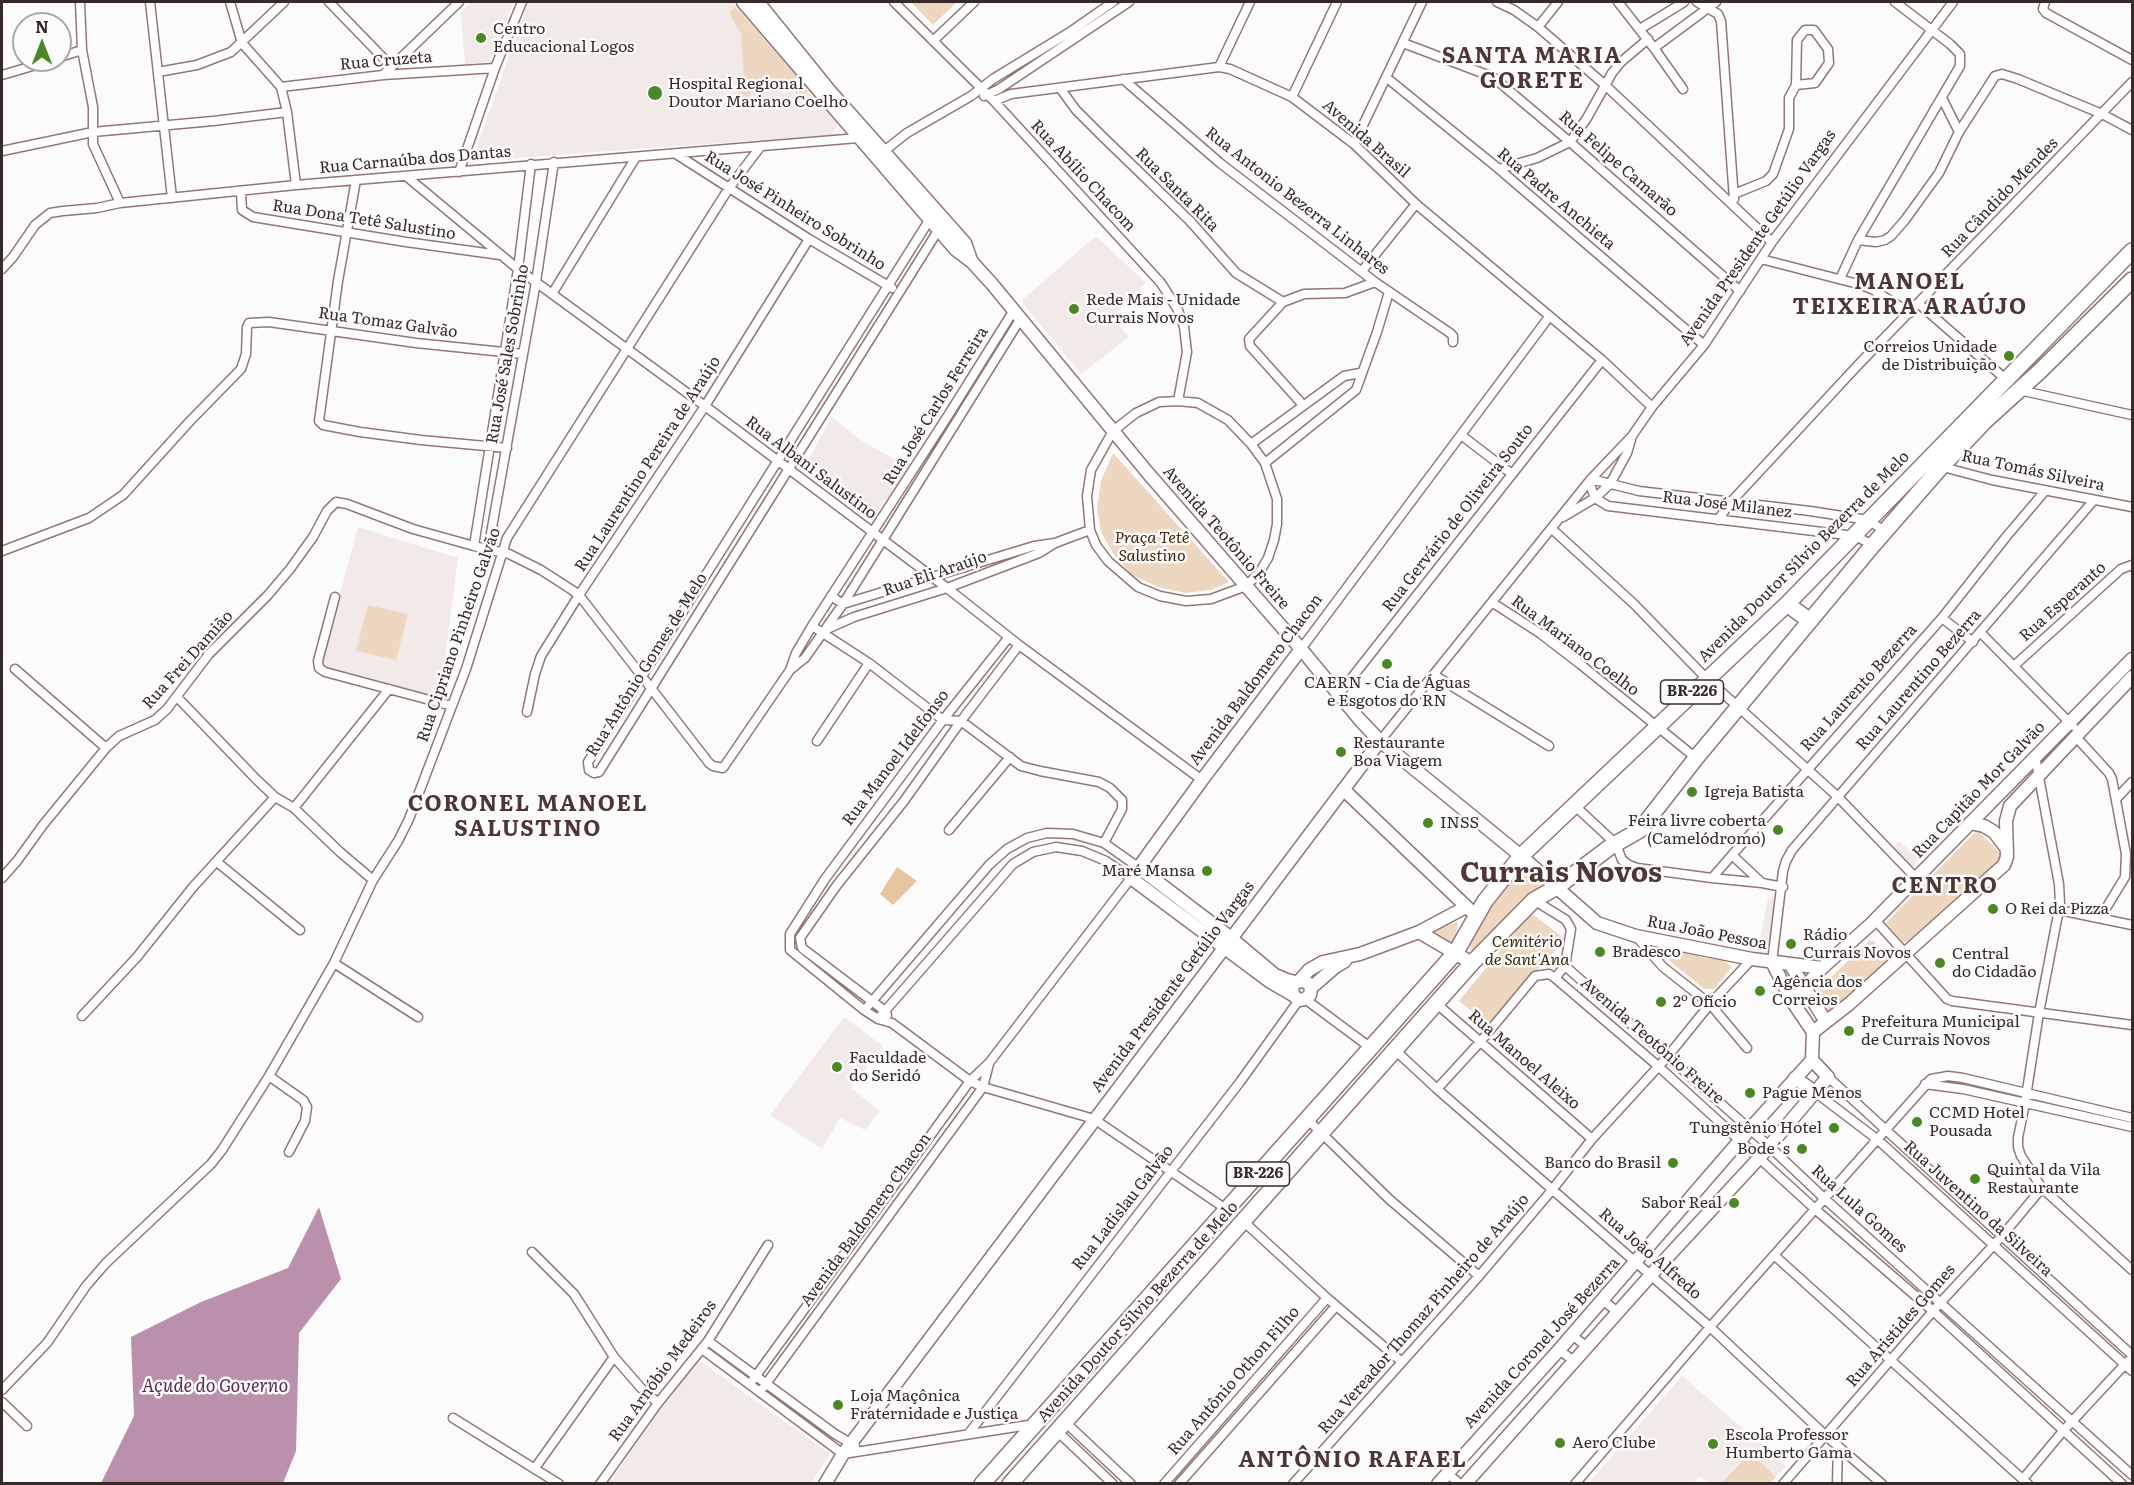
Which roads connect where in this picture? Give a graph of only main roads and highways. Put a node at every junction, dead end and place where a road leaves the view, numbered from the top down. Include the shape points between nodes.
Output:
1 (2133, 251) edge
2 (2117, 267) junction
3 (2132, 281) edge
4 (2083, 302) junction
5 (2096, 316) junction
6 (2012, 385) junction
7 (1935, 462) junction
8 (1786, 604) junction
9 (1809, 621) junction
10 (982, 1484) edge
11 (1010, 1484) edge

1 - 2 highway, Avenida Doutor Sílvio Bezerra de Melo / BR-226
2 - 3 highway
2 - 4 highway, Avenida Doutor Sílvio Bezerra de Melo / BR-226
3 - 5 highway, Avenida Doutor Sílvio Bezerra de Melo / BR-226
4 - 5 highway
4 - 6 highway, Avenida Doutor Sílvio Bezerra de Melo / BR-226
5 - 6 highway, Avenida Doutor Sílvio Bezerra de Melo / BR-226 via 2040,371
6 - 7 highway, Avenida Doutor Sílvio Bezerra de Melo / BR-226
7 - 8 highway, Avenida Doutor Sílvio Bezerra de Melo / BR-226 via 1868,520
7 - 9 highway, Avenida Doutor Sílvio Bezerra de Melo / BR-226 via 1886,532
8 - 9 highway
8 - 10 highway, Avenida Doutor Sílvio Bezerra de Melo / BR-226 via 1521,856 1471,912 1456,952
9 - 11 highway, Avenida Doutor Sílvio Bezerra de Melo / BR-226 via 1640,830 1534,900 1472,963

